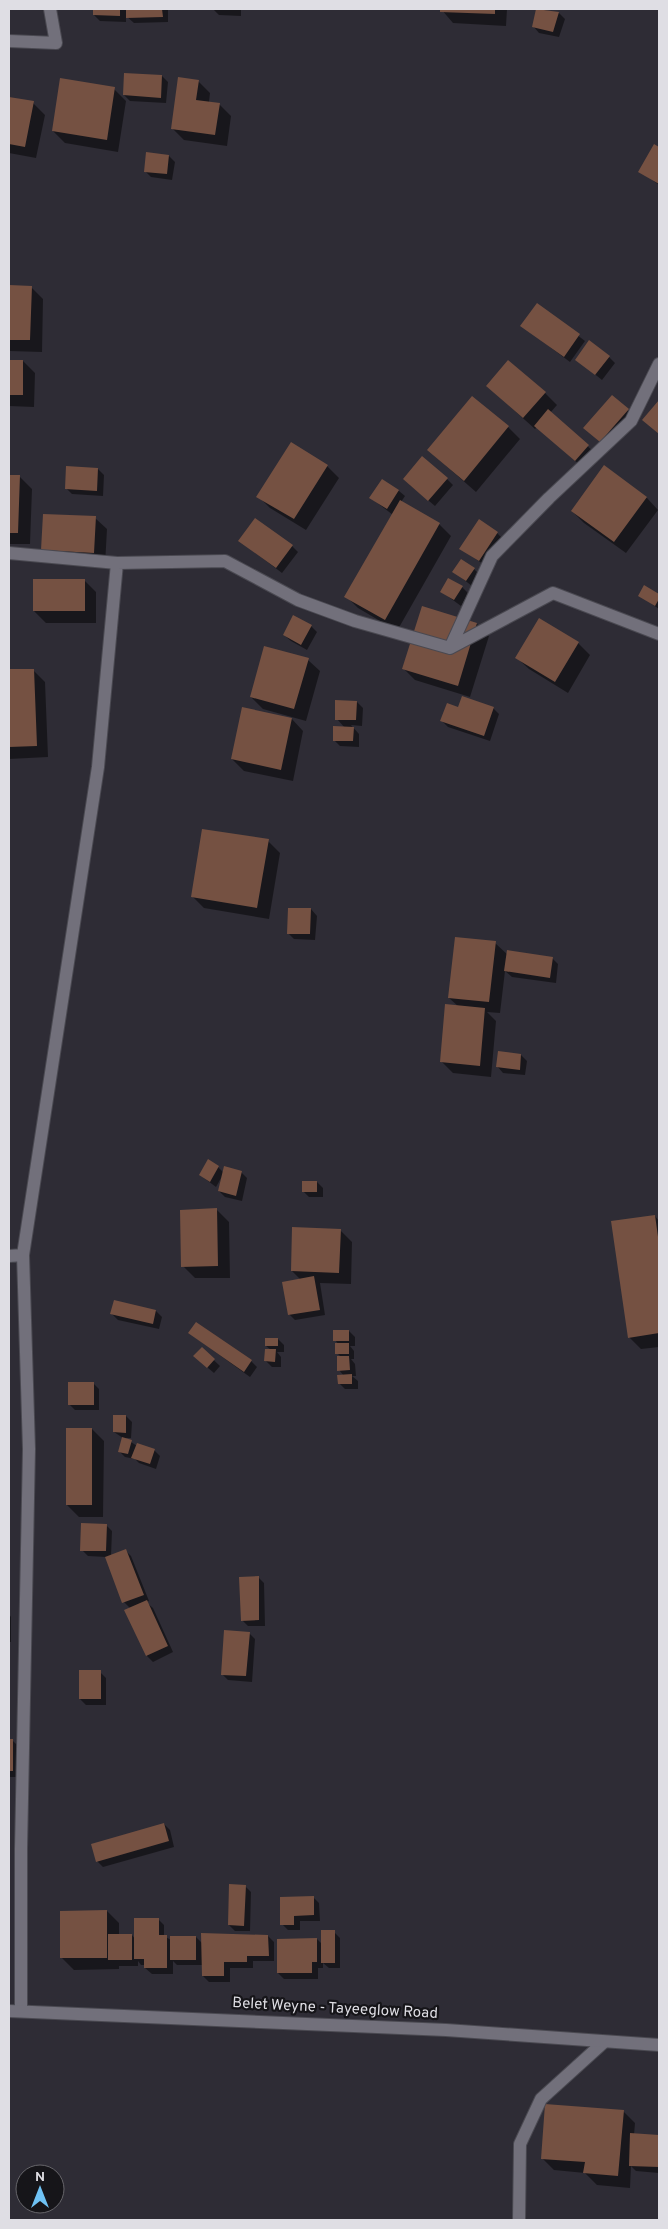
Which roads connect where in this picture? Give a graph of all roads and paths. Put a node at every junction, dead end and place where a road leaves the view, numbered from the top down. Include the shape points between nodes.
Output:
1 (50, 9) edge
2 (9, 41) edge
3 (659, 364) edge
4 (9, 553) edge
5 (117, 564) junction
6 (659, 634) edge
7 (450, 648) junction
8 (23, 1255) junction
9 (9, 1256) edge
10 (15, 2011) edge
11 (604, 2042) junction
12 (659, 2045) edge
13 (519, 2220) edge

1 - 2 street via 56,43
3 - 7 street via 631,421 492,556
4 - 5 street
5 - 7 street via 225,561 298,600 355,621
5 - 8 street via 98,767
6 - 7 street via 553,593
8 - 9 street
8 - 10 street via 29,1449
10 - 11 street, Belet Weyne - Tayeeglow Road via 446,2030
11 - 12 street, Belet Weyne - Tayeeglow Road
11 - 13 street via 541,2099 520,2144

